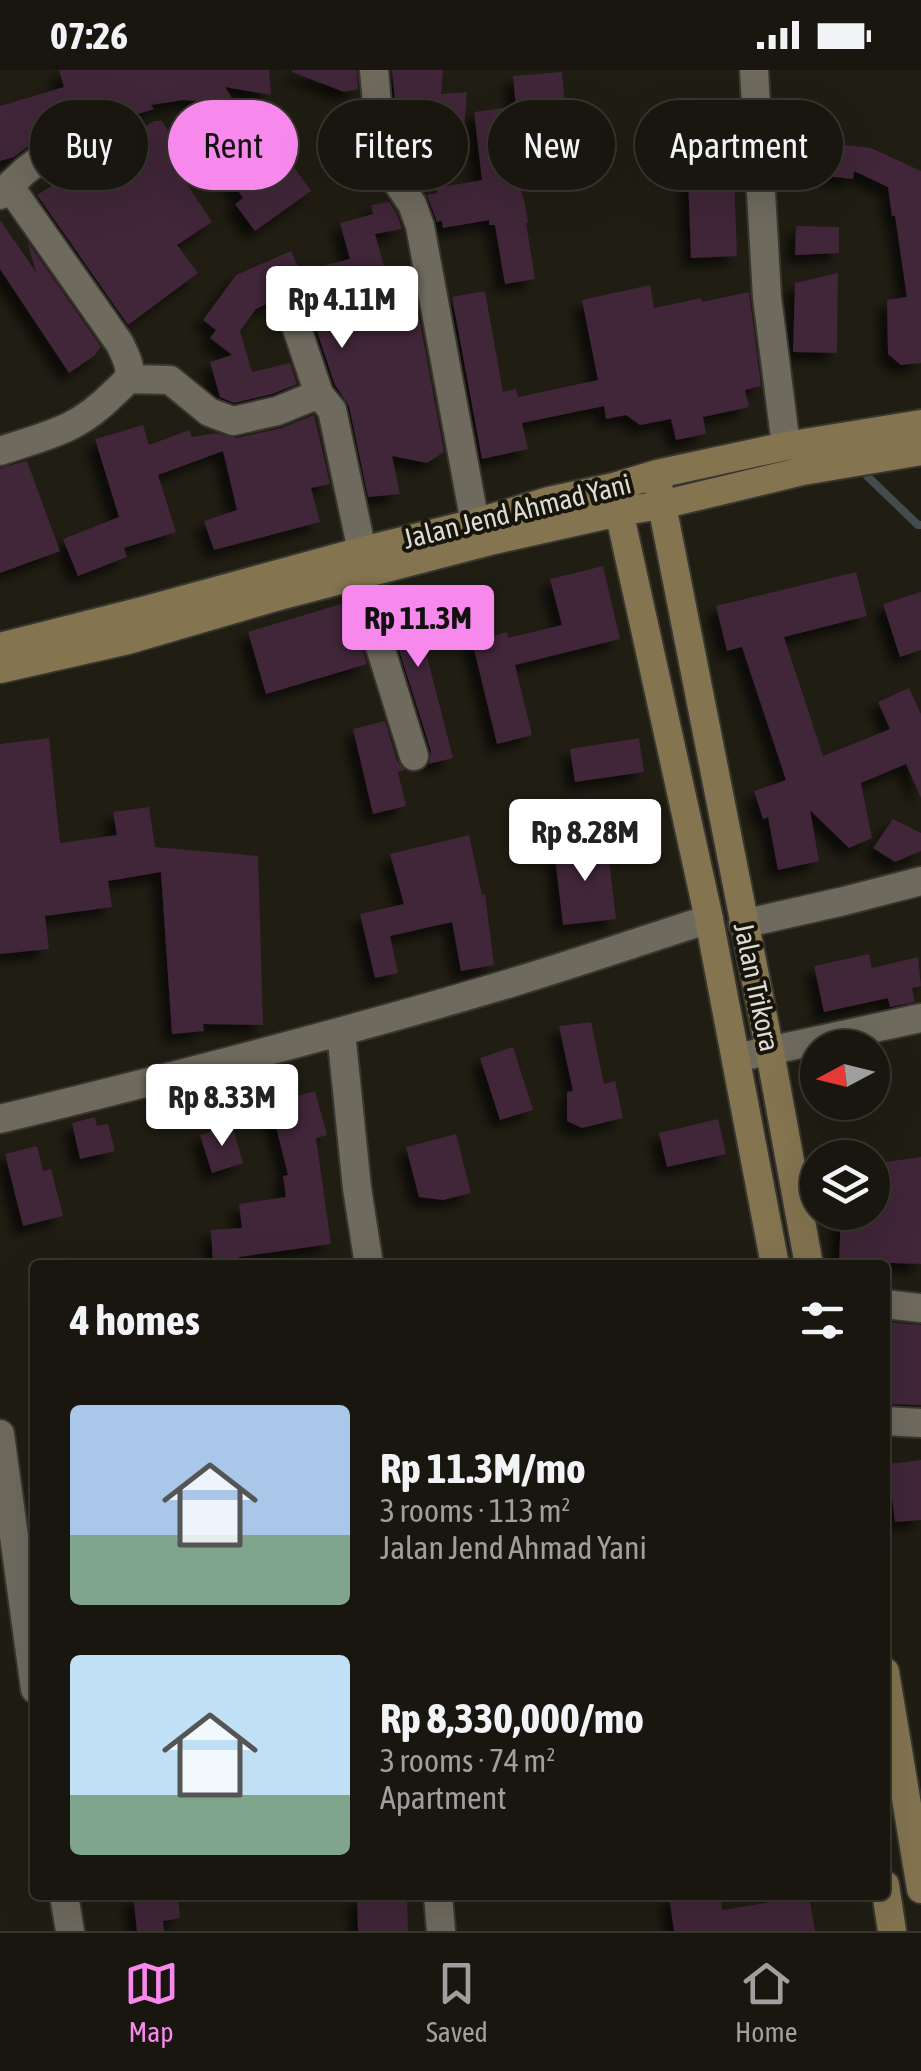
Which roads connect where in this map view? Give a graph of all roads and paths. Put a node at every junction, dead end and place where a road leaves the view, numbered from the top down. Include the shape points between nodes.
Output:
1 (374, 70) edge
2 (754, 70) edge
3 (30, 166) edge
4 (5, 191) edge
5 (292, 311) dead end
6 (128, 378) junction
7 (319, 394) junction
8 (921, 424) edge
9 (786, 446) junction
10 (0, 451) edge
11 (921, 451) edge
12 (656, 474) junction
13 (617, 499) junction
14 (661, 505) junction
15 (475, 523) junction
16 (360, 563) junction
17 (0, 647) edge
18 (0, 669) edge
19 (414, 756) dead end
20 (921, 881) edge
21 (709, 920) junction
22 (744, 924) junction
23 (921, 1018) edge
24 (341, 1032) junction
25 (770, 1052) junction
26 (736, 1058) junction
27 (0, 1119) edge
28 (368, 1260) edge
29 (774, 1260) edge
30 (809, 1260) edge
31 (890, 1305) edge
32 (921, 1308) edge
33 (890, 1420) edge
34 (921, 1422) edge
35 (0, 1434) edge
36 (30, 1653) edge
37 (890, 1702) edge
38 (921, 1889) edge
39 (65, 1900) edge
40 (439, 1900) edge
41 (887, 1900) edge
42 (70, 1931) edge
43 (442, 1931) edge
44 (892, 1931) edge

1 - 15 street via 387,161 420,226
2 - 9 street via 767,297
3 - 4 street
4 - 6 street via 120,344
5 - 7 street
6 - 7 street via 170,380 209,412 233,421
6 - 10 street via 76,425
7 - 16 street via 332,410
8 - 9 main road, Jalan Jend Ahmad Yani
9 - 12 main road, Jalan Jend Ahmad Yani
11 - 14 main road, Jalan Jend Ahmad Yani
12 - 13 main road, Jalan Jend Ahmad Yani
12 - 14 main road, Jalan Trikora
13 - 14 main road, Jalan Jend Ahmad Yani
13 - 15 main road, Jalan Jend Ahmad Yani via 549,501
13 - 16 main road, Jalan Jend Ahmad Yani via 494,540
13 - 21 main road, Jalan Trikora
14 - 22 main road, Jalan Trikora
15 - 16 main road, Jalan Jend Ahmad Yani
16 - 17 main road, Jalan Jend Ahmad Yani
16 - 18 main road, Jalan Jend Ahmad Yani via 279,596
16 - 19 street
20 - 22 street
21 - 24 street
21 - 26 main road, Jalan Trikora
22 - 25 main road, Jalan Trikora
23 - 25 street
24 - 27 street
24 - 28 street
25 - 26 street
25 - 30 main road, Jalan Trikora
26 - 29 main road, Jalan Trikora
31 - 32 street
33 - 34 street
35 - 36 street
37 - 38 main road
39 - 42 street
40 - 43 street
41 - 44 main road

